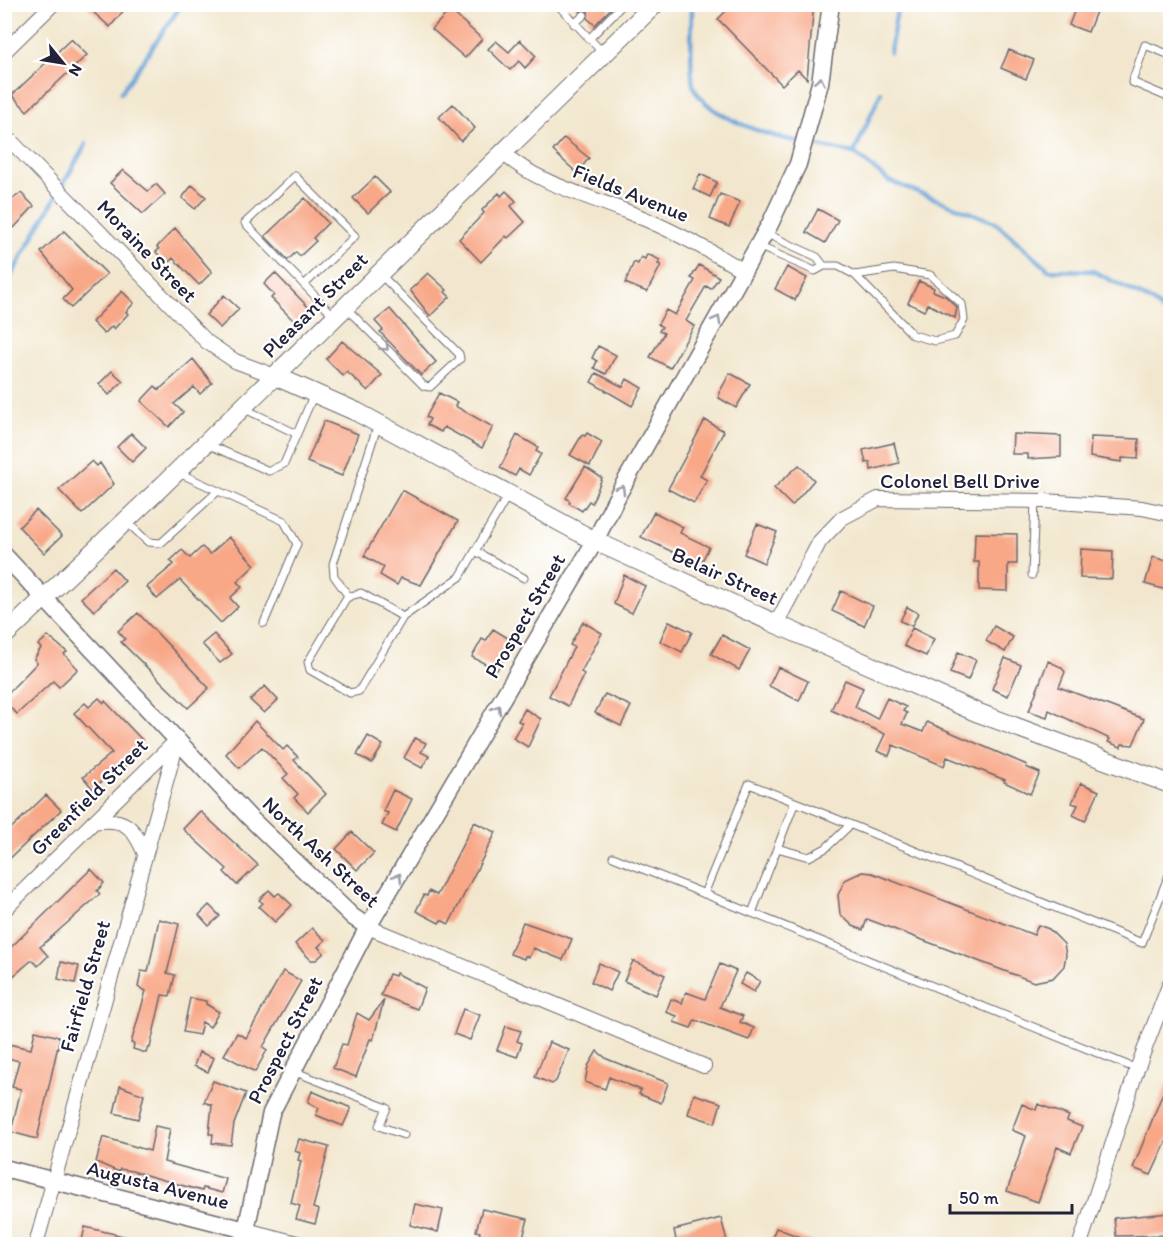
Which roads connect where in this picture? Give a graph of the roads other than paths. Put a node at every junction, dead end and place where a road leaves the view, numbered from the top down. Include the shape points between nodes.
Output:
1 (53, 4) edge
2 (557, 4) edge
3 (622, 4) edge
4 (831, 4) edge
5 (654, 5) edge
6 (584, 15) dead end
7 (574, 24) junction
8 (589, 39) junction
9 (4, 52) edge
10 (604, 54) junction
11 (1170, 54) edge
12 (1170, 98) edge
13 (4, 134) edge
14 (503, 153) junction
15 (761, 239) junction
16 (824, 266) junction
17 (744, 271) junction
18 (380, 273) junction
19 (855, 275) junction
20 (304, 285) junction
21 (340, 312) junction
22 (275, 376) junction
23 (315, 393) junction
24 (242, 407) junction
25 (378, 424) junction
26 (297, 434) junction
27 (205, 443) junction
28 (176, 472) junction
29 (218, 491) junction
30 (508, 495) junction
31 (1035, 501) junction
32 (1170, 514) edge
33 (126, 521) junction
34 (595, 542) junction
35 (475, 551) junction
36 (9, 563) edge
37 (1032, 575) dead end
38 (524, 578) dead end
39 (349, 597) junction
40 (43, 598) junction
41 (403, 617) junction
42 (264, 623) dead end
43 (776, 624) junction
44 (4, 636) edge
45 (177, 739) junction
46 (1170, 784) edge
47 (795, 802) junction
48 (93, 822) junction
49 (850, 825) junction
50 (777, 848) junction
51 (145, 854) junction
52 (613, 857) dead end
53 (1170, 872) edge
54 (704, 894) junction
55 (4, 910) edge
56 (752, 913) junction
57 (368, 927) junction
58 (1170, 983) edge
59 (704, 1066) dead end
60 (1137, 1069) junction
61 (293, 1071) junction
62 (404, 1136) dead end
63 (4, 1168) edge
64 (52, 1181) junction
65 (245, 1237) edge
66 (36, 1245) edge
67 (301, 1245) edge
68 (1080, 1245) edge

1 - 9 street
2 - 7 lane
3 - 8 lane
15 -> 4 street, Prospect Street via 805,145 820,83
5 - 10 main road, Pleasant Street
6 - 7 lane
7 - 8 lane
8 - 10 lane
10 - 14 main road, Pleasant Street
11 - 12 lane via 1144,45 1132,82
13 - 22 street, Moraine Street via 207,342 235,361
14 - 17 street, Fields Avenue via 517,166 692,241
14 - 18 main road, Pleasant Street
15 - 16 lane via 817,257
15 - 16 lane via 815,272
15 - 17 street, Prospect Street
16 - 19 lane via 838,266
34 -> 17 street, Prospect Street
18 - 21 main road, Pleasant Street
21 -> 18 lane via 424,386 429,387 460,359
19 - 19 lane via 914,335 935,340 954,336 964,320 962,304 930,275 894,269
20 - 20 lane via 244,223 295,176 355,236
20 - 21 lane
21 - 22 main road, Pleasant Street
22 - 23 main road, Belair Street
22 - 24 main road, Pleasant Street
23 - 25 main road, Belair Street
23 - 26 lane
24 - 26 lane
24 - 27 main road, Pleasant Street
25 - 30 main road, Belair Street
25 - 39 lane via 333,564 334,576
26 - 27 lane via 284,464 269,471
27 - 28 main road, Pleasant Street
28 - 29 lane
28 - 33 main road, Pleasant Street
29 - 33 lane via 161,543 148,542
29 - 42 lane via 284,521 297,544
30 - 34 main road, Belair Street
30 - 35 lane
31 - 32 street, Colonel Bell Drive via 1142,508
31 - 37 lane
31 - 43 street, Colonel Bell Drive via 878,499 858,507 820,541
33 - 40 main road, Pleasant Street
34 - 43 main road, Belair Street
57 -> 34 street, Prospect Street
35 - 38 lane
35 - 41 lane via 460,577
36 - 40 street, North Ash Street
39 - 41 lane via 361,593
39 - 41 lane via 308,662 310,670 350,693 359,691
40 - 44 main road, Pleasant Street
40 - 45 street, North Ash Street
43 - 46 main road, Belair Street via 976,712
45 - 48 street, Greenfield Street
45 - 51 street, Fairfield Street
45 - 57 street, North Ash Street via 249,818
47 - 49 lane
47 - 50 lane
47 - 54 lane via 749,784
48 - 51 street via 111,819 124,824 133,830
48 - 55 street, Greenfield Street
49 - 50 lane via 826,848 809,857
49 - 53 lane via 1142,943
50 - 56 lane
51 - 64 street, Fairfield Street
52 - 54 lane
54 - 56 lane
56 - 60 lane
57 - 59 street, North Ash Street
57 - 61 street, Prospect Street
58 - 60 street
60 - 68 street
61 - 62 lane via 387,1108 379,1126
61 - 65 street, Prospect Street via 271,1113
63 - 64 street, Augusta Avenue
64 - 65 street, Augusta Avenue
64 - 66 street, Fairfield Street
65 - 67 street, Augusta Avenue

